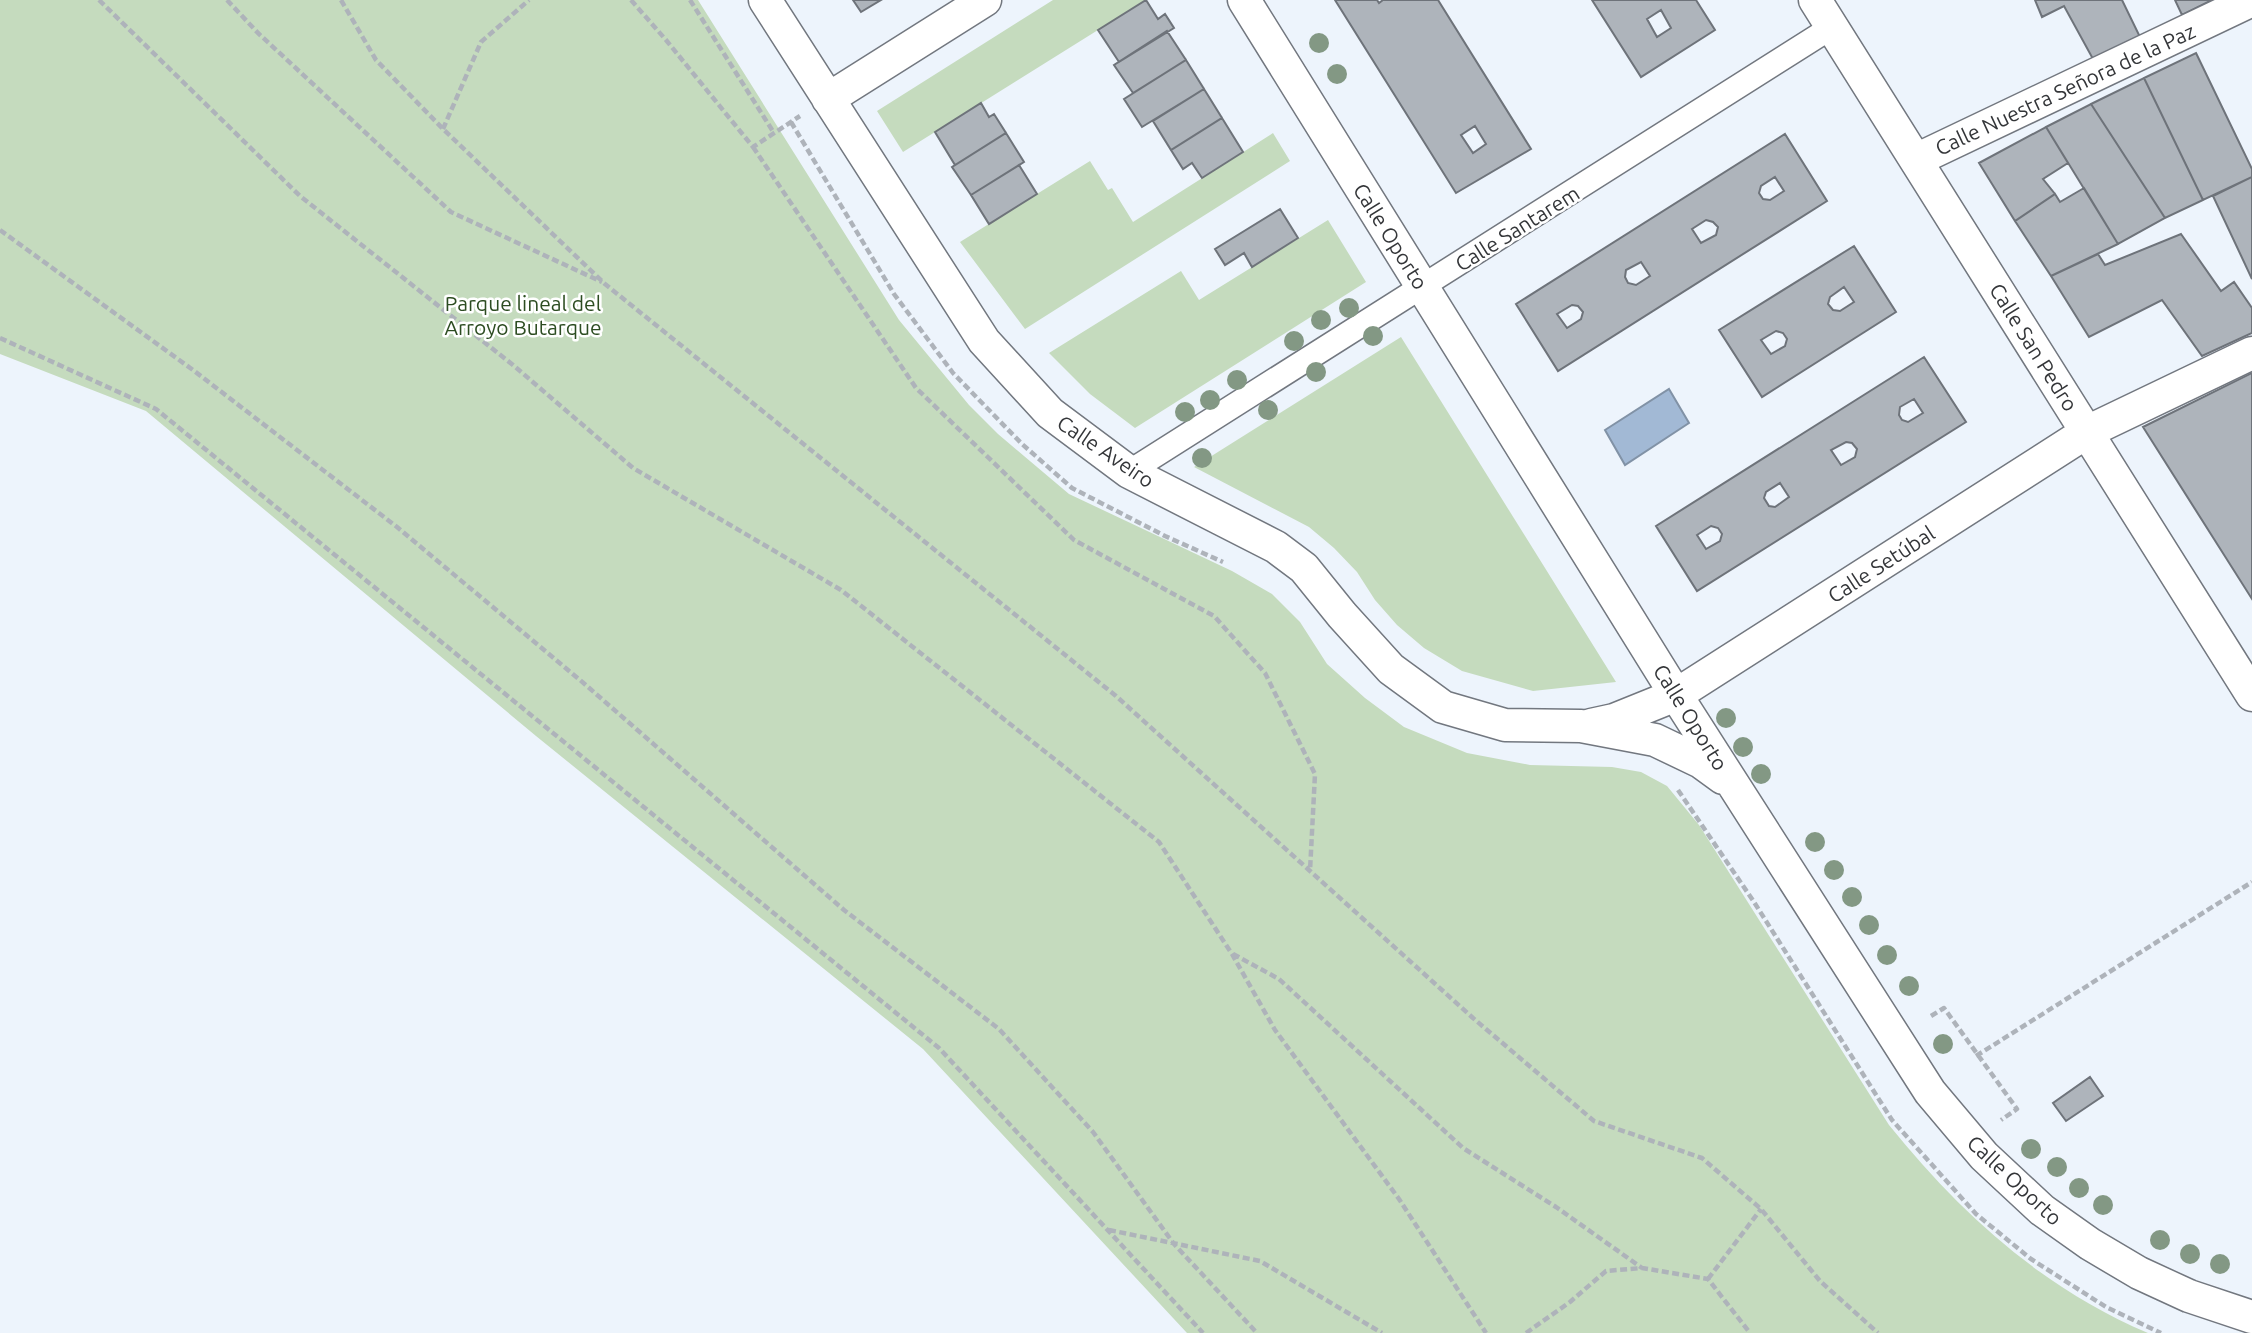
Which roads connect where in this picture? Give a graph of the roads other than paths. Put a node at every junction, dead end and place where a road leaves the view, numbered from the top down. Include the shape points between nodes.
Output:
1 (765, 0) edge
2 (985, 0) edge
3 (1244, 0) edge
4 (1815, 0) edge
5 (2252, 0) edge
6 (1832, 27) junction
7 (828, 99) junction
8 (1916, 160) junction
9 (1422, 287) junction
10 (2252, 353) edge
11 (2087, 432) junction
12 (1129, 472) junction
13 (1676, 695) junction
14 (2252, 695) edge
15 (1581, 726) junction
16 (1736, 788) junction
17 (2252, 1317) edge

1 - 7 street, Calle Aveiro
2 - 7 street
3 - 9 street, Calle Oporto
4 - 6 street, Calle San Pedro
5 - 8 street, Calle Nuestra Señora de la Paz
6 - 8 street, Calle San Pedro
6 - 9 street, Calle Santarem
7 - 12 street, Calle Aveiro via 984,341 1051,413
8 - 11 street, Calle San Pedro
9 - 12 street, Calle Santarem
9 - 13 street, Calle Oporto
10 - 11 street, Calle Setúbal
11 - 13 street, Calle Setúbal
11 - 14 street, Calle San Pedro
12 - 15 street, Calle Aveiro via 1276,547 1304,568 1391,669 1443,707 1505,725
13 - 15 street, Calle Aveiro via 1614,720
13 - 16 street, Calle Oporto
15 - 16 street, Calle Aveiro via 1668,745
16 - 17 street, Calle Oporto via 1930,1092 1984,1156 2042,1210 2090,1244 2189,1296

